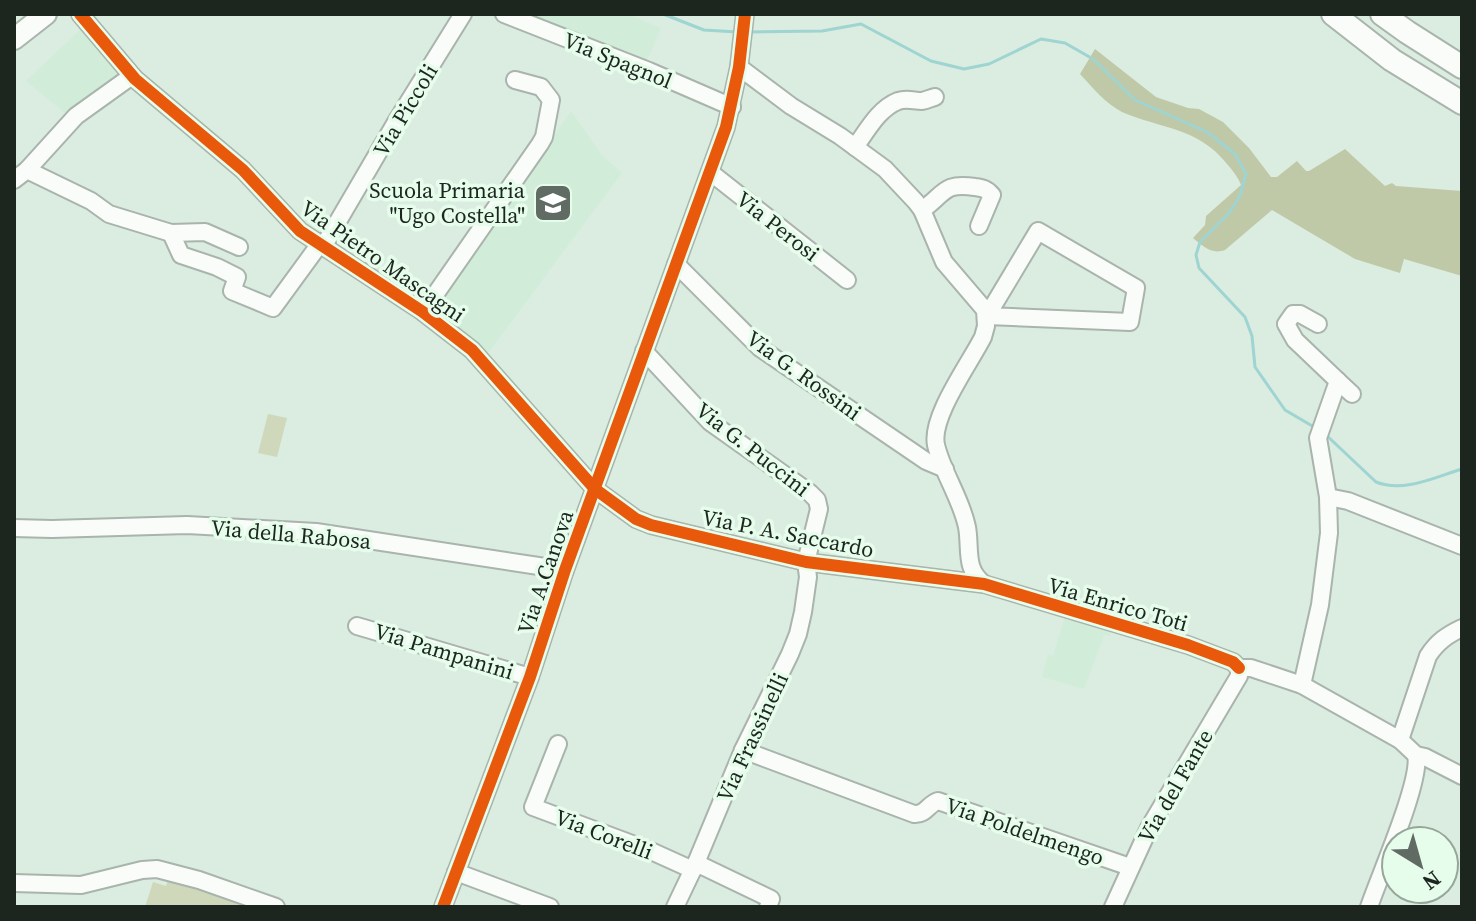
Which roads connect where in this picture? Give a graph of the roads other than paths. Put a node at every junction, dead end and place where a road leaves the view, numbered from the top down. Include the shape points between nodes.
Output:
1 (46, 14) edge
2 (80, 14) edge
3 (463, 14) edge
4 (504, 14) edge
5 (1333, 14) edge
6 (1382, 14) edge
7 (743, 28) edge
8 (14, 39) edge
9 (739, 67) junction
10 (1462, 67) edge
11 (135, 79) junction
12 (515, 80) dead end
13 (935, 97) dead end
14 (1462, 103) edge
15 (732, 107) junction
16 (855, 147) junction
17 (710, 172) junction
18 (20, 175) edge
19 (922, 210) junction
20 (979, 226) dead end
21 (171, 233) junction
22 (321, 246) junction
23 (239, 247) dead end
24 (676, 264) junction
25 (847, 280) dead end
26 (423, 312) junction
27 (987, 316) junction
28 (1318, 324) dead end
29 (644, 351) junction
30 (1338, 381) junction
31 (1352, 394) dead end
32 (945, 469) junction
33 (595, 489) junction
34 (1328, 497) junction
35 (14, 528) edge
36 (1462, 546) edge
37 (806, 562) junction
38 (565, 570) junction
39 (984, 584) junction
40 (357, 626) dead end
41 (1462, 628) edge
42 (1239, 668) junction
43 (530, 677) junction
44 (1302, 685) junction
45 (1400, 740) junction
46 (558, 744) dead end
47 (743, 750) junction
48 (1416, 755) junction
49 (1462, 776) edge
50 (695, 867) junction
51 (1130, 867) junction
52 (456, 872) junction
53 (14, 883) edge
54 (276, 907) edge
55 (443, 907) edge
56 (550, 907) edge
57 (675, 907) edge
58 (768, 907) edge
59 (1113, 907) edge
60 (1369, 907) edge

1 - 8 main road
2 - 11 street, Via Pietro Mascagni
3 - 22 street, Via Piccoli
4 - 15 street, Via Spagnol
5 - 14 highway via 1392,60
6 - 10 highway
7 - 9 street, Via A.Canova
9 - 15 street, Via A.Canova
9 - 16 street
11 - 18 street via 129,78 76,116
11 - 22 street, Via Pietro Mascagni via 243,170 287,219
12 - 26 street via 541,87 551,100 544,137
13 - 16 street via 888,107
15 - 17 street, Via A.Canova
16 - 19 street via 891,174
17 - 24 street, Via A.Canova
17 - 25 street, Via Perosi
18 - 21 street via 91,201 109,214
19 - 20 street via 952,185 986,189 992,195
19 - 27 street via 944,262
21 - 22 street, Via Piccoli via 181,255 237,277 232,291 273,308
21 - 23 street via 205,232
22 - 26 street, Via Pietro Mascagni
24 - 29 street, Via A.Canova
24 - 32 street, Via G. Rossini via 760,348
26 - 33 street, Via Pietro Mascagni via 480,358
27 - 27 street via 1038,231 1136,288 1130,322
27 - 32 street via 983,337 936,430
28 - 30 street via 1293,314 1286,324 1295,340
29 - 33 street, Via A.Canova
29 - 37 street, Via G. Puccini via 710,422 814,497 819,509
30 - 31 street
30 - 34 street via 1318,438
32 - 39 street via 966,521 971,570
33 - 37 street, Via P. A. Saccardo via 651,525
33 - 38 street, Via A.Canova
34 - 36 street
34 - 44 street via 1326,568
35 - 38 street, Via della Rabosa via 187,525 316,532
37 - 39 street, Via P. A. Saccardo
37 - 47 street, Via Frassinelli via 798,634
38 - 43 street, Via A.Canova
39 - 42 street, Via Enrico Toti via 1188,645
40 - 43 street, Via Pampanini
41 - 45 street via 1436,644 1428,656
42 - 44 street, Via Enrico Toti
42 - 51 street, Via del Fante
43 - 52 street, Via A.Canova
44 - 45 street, Via Enrico Toti
45 - 48 street, Via Enrico Toti
46 - 50 street, Via Corelli via 533,807
47 - 50 street, Via Frassinelli
47 - 51 street, Via Poldelmengo via 914,814 938,801
48 - 49 street, Via Enrico Toti
48 - 60 street via 1417,771
50 - 57 street, Via Frassinelli
50 - 58 street via 771,899
51 - 59 street, Via del Fante
52 - 55 street, Via A.Canova
52 - 56 street
53 - 54 street via 81,885 157,869

